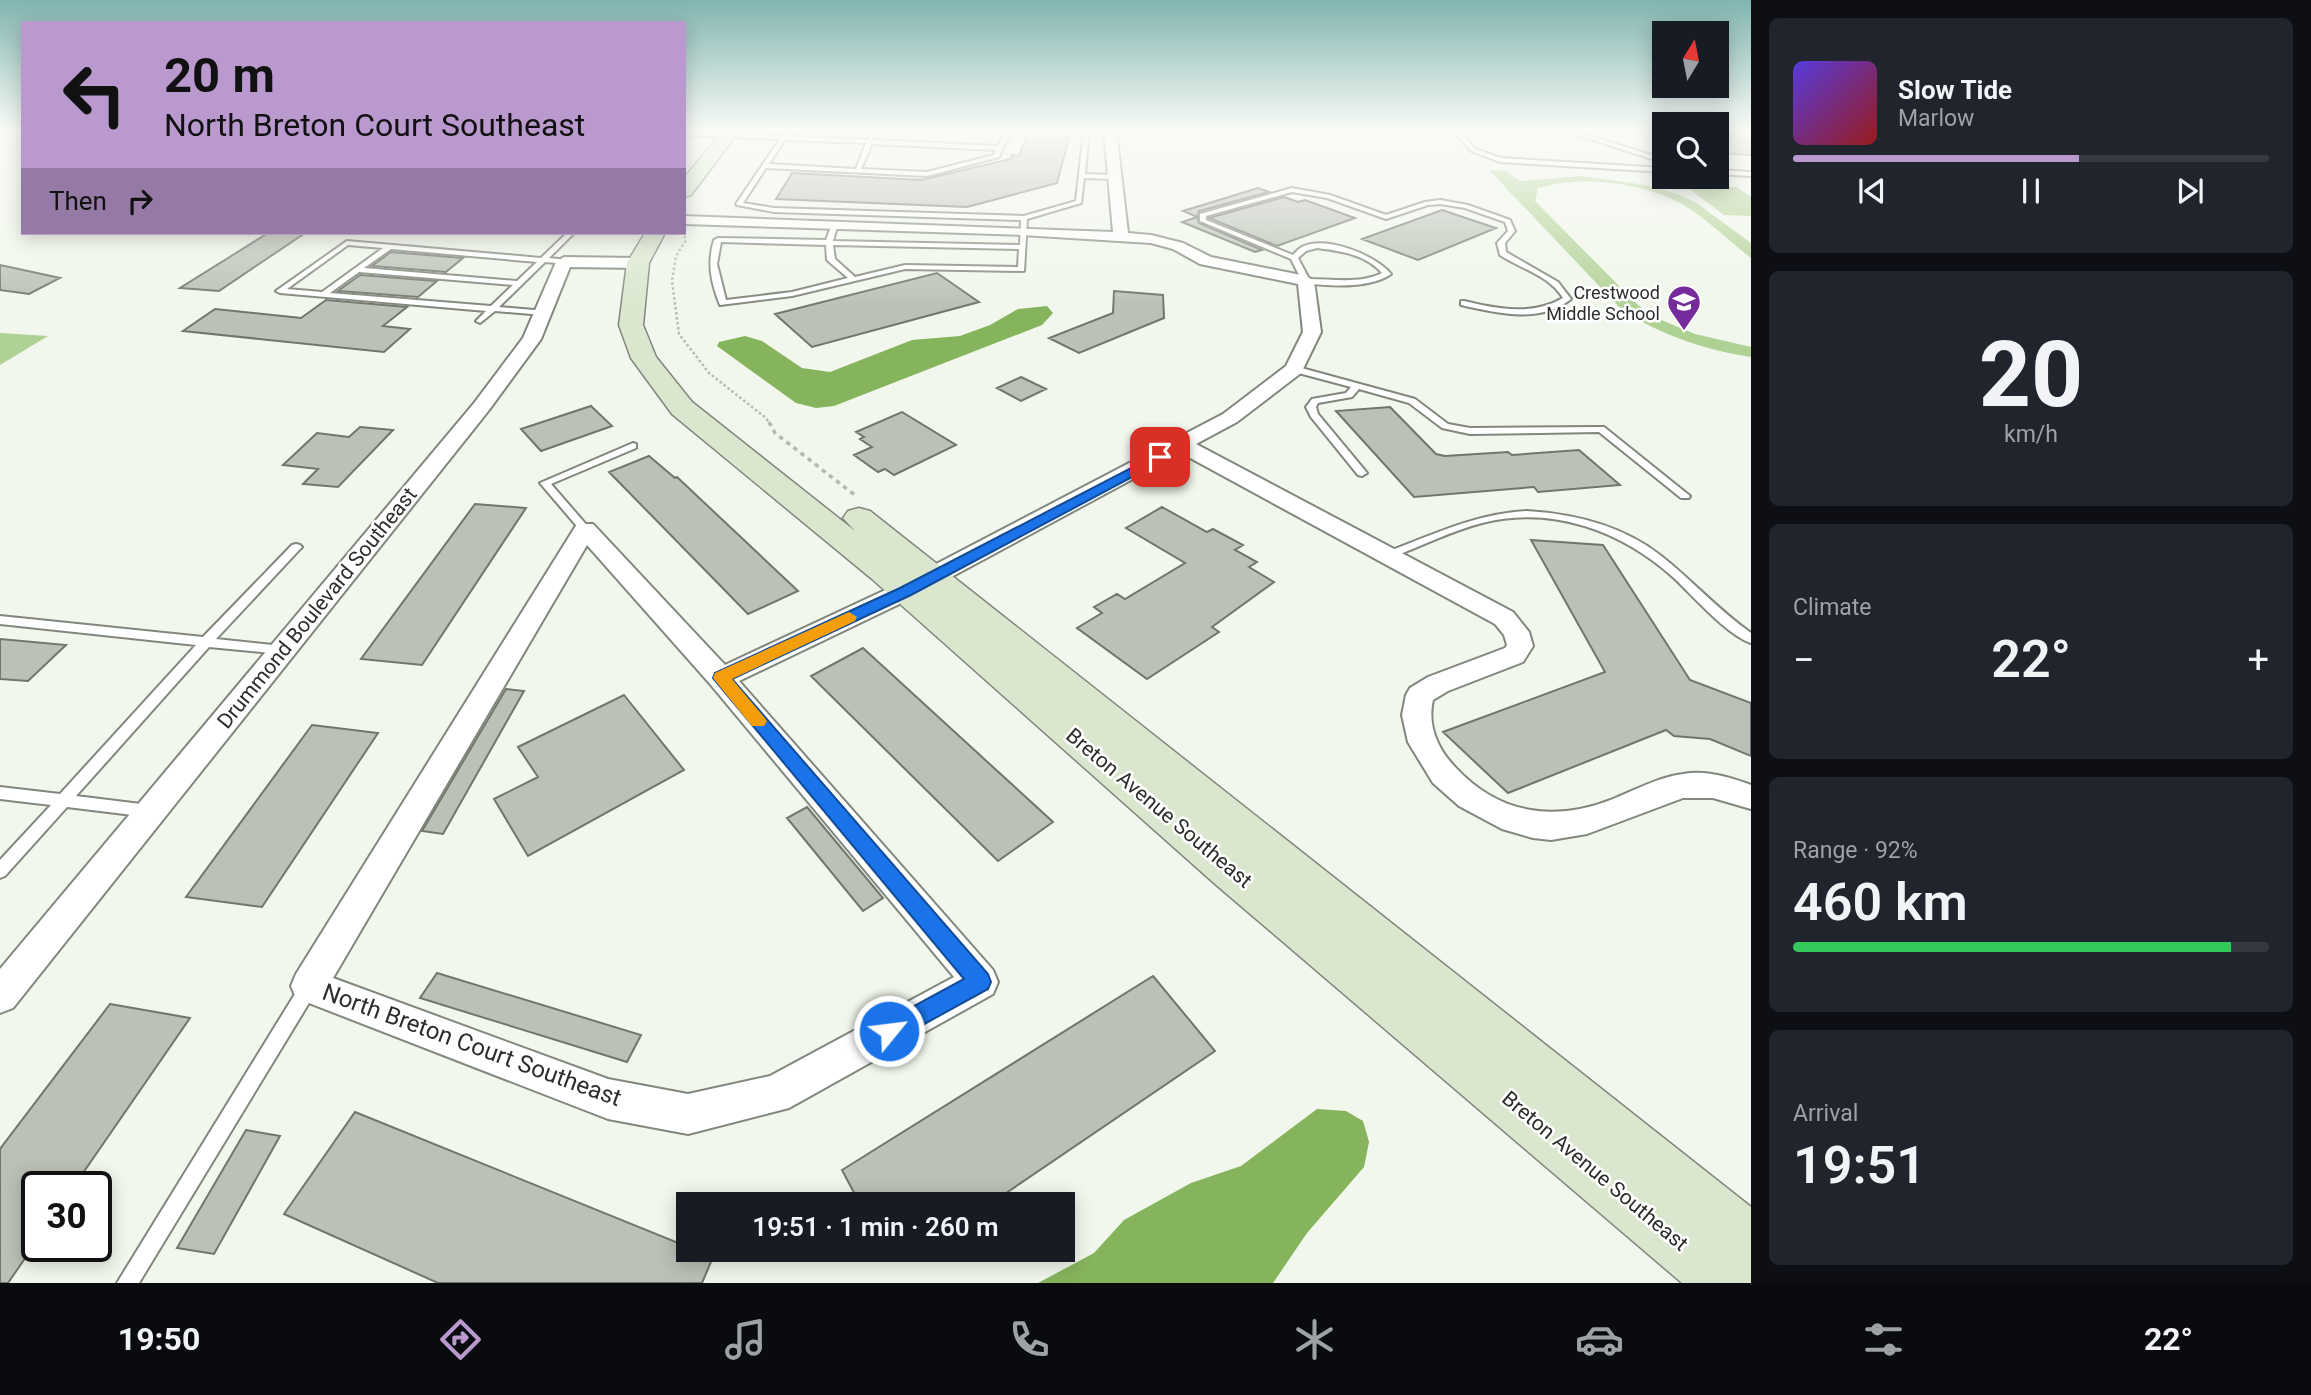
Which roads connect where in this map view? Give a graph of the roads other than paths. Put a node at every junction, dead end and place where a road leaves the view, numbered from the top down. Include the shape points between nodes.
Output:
1 (748, 190) edge
2 (1080, 190) edge
3 (1116, 190) edge
4 (688, 220) edge
5 (834, 227) junction
6 (1023, 232) junction
7 (570, 235) edge
8 (654, 235) edge
9 (1121, 236) junction
10 (829, 243) junction
11 (389, 247) junction
12 (1294, 258) junction
13 (554, 261) junction
14 (638, 263) junction
15 (358, 270) junction
16 (853, 279) junction
17 (1306, 282) junction
18 (519, 283) junction
19 (324, 294) junction
20 (1464, 303) dead end
21 (493, 309) junction
22 (543, 313) junction
23 (480, 321) dead end
24 (1294, 369) junction
25 (1358, 385) junction
26 (1182, 445) junction
27 (634, 446) dead end
28 (1362, 473) dead end
29 (1685, 496) dead end
30 (585, 529) junction
31 (296, 547) dead end
32 (1388, 555) junction
33 (919, 584) junction
34 (0, 620) edge
35 (1751, 639) edge
36 (206, 642) junction
37 (283, 650) junction
38 (721, 678) junction
39 (0, 793) edge
40 (1751, 797) edge
41 (64, 801) junction
42 (151, 811) junction
43 (0, 872) edge
44 (309, 986) junction
45 (0, 996) edge
46 (1751, 1245) edge
47 (127, 1283) edge
48 (1730, 1283) edge

1 - 6 lane via 738,204
2 - 6 lane via 1079,202
3 - 9 street
4 - 5 street
5 - 6 street
5 - 10 lane
6 - 9 street
6 - 10 lane
6 - 16 lane via 1021,269 905,267
7 - 13 lane
8 - 14 main road, Breton Avenue Southeast
9 - 17 street via 1170,243 1206,261
10 - 16 lane via 831,260
10 - 16 lane via 718,240 712,272 723,303 792,294
11 - 13 lane
11 - 15 lane
11 - 19 lane via 347,243 280,291
12 - 17 lane
12 - 17 lane via 1317,246 1337,249 1363,256 1387,274 1363,282
12 - 20 lane via 1203,221 1202,215 1292,190 1328,196 1386,217 1427,203 1466,206 1508,221 1512,231 1501,243 1503,253 1552,279 1567,299 1551,308 1521,311
13 - 14 street
13 - 18 lane
13 - 22 street, Drummond Boulevard Southeast
14 - 33 main road, Breton Avenue Southeast via 634,304 651,321 683,374
15 - 18 lane
15 - 19 lane
17 - 24 street via 1312,332
18 - 21 lane
19 - 21 lane
21 - 22 lane
21 - 23 lane
22 - 37 street, Drummond Boulevard Southeast via 532,339 482,406
24 - 25 lane
24 - 26 street via 1230,418
25 - 28 lane via 1349,395 1315,401 1311,407
25 - 29 lane via 1412,401 1445,426 1470,431 1601,429
26 - 32 street
26 - 33 street
27 - 30 lane via 545,483
30 - 38 street, North Breton Court Southeast
30 - 44 street, North Breton Court Southeast
31 - 36 lane
32 - 35 lane via 1485,519 1524,515 1584,521 1616,531 1652,554
32 - 40 street via 1504,618 1516,632 1520,646 1514,655 1438,684 1420,695 1415,710 1424,749 1441,773 1474,801 1510,819 1557,828 1587,823 1688,785 1708,785
33 - 38 street
33 - 46 main road, Breton Avenue Southeast
33 - 48 main road, Breton Avenue Southeast via 1230,869
34 - 36 lane
36 - 37 lane
36 - 41 lane
37 - 42 street, Drummond Boulevard Southeast
38 - 44 street, North Breton Court Southeast via 980,982 775,1094 688,1114 608,1099
39 - 41 lane
41 - 42 lane
41 - 43 lane
42 - 45 street, Drummond Boulevard Southeast
44 - 47 lane

